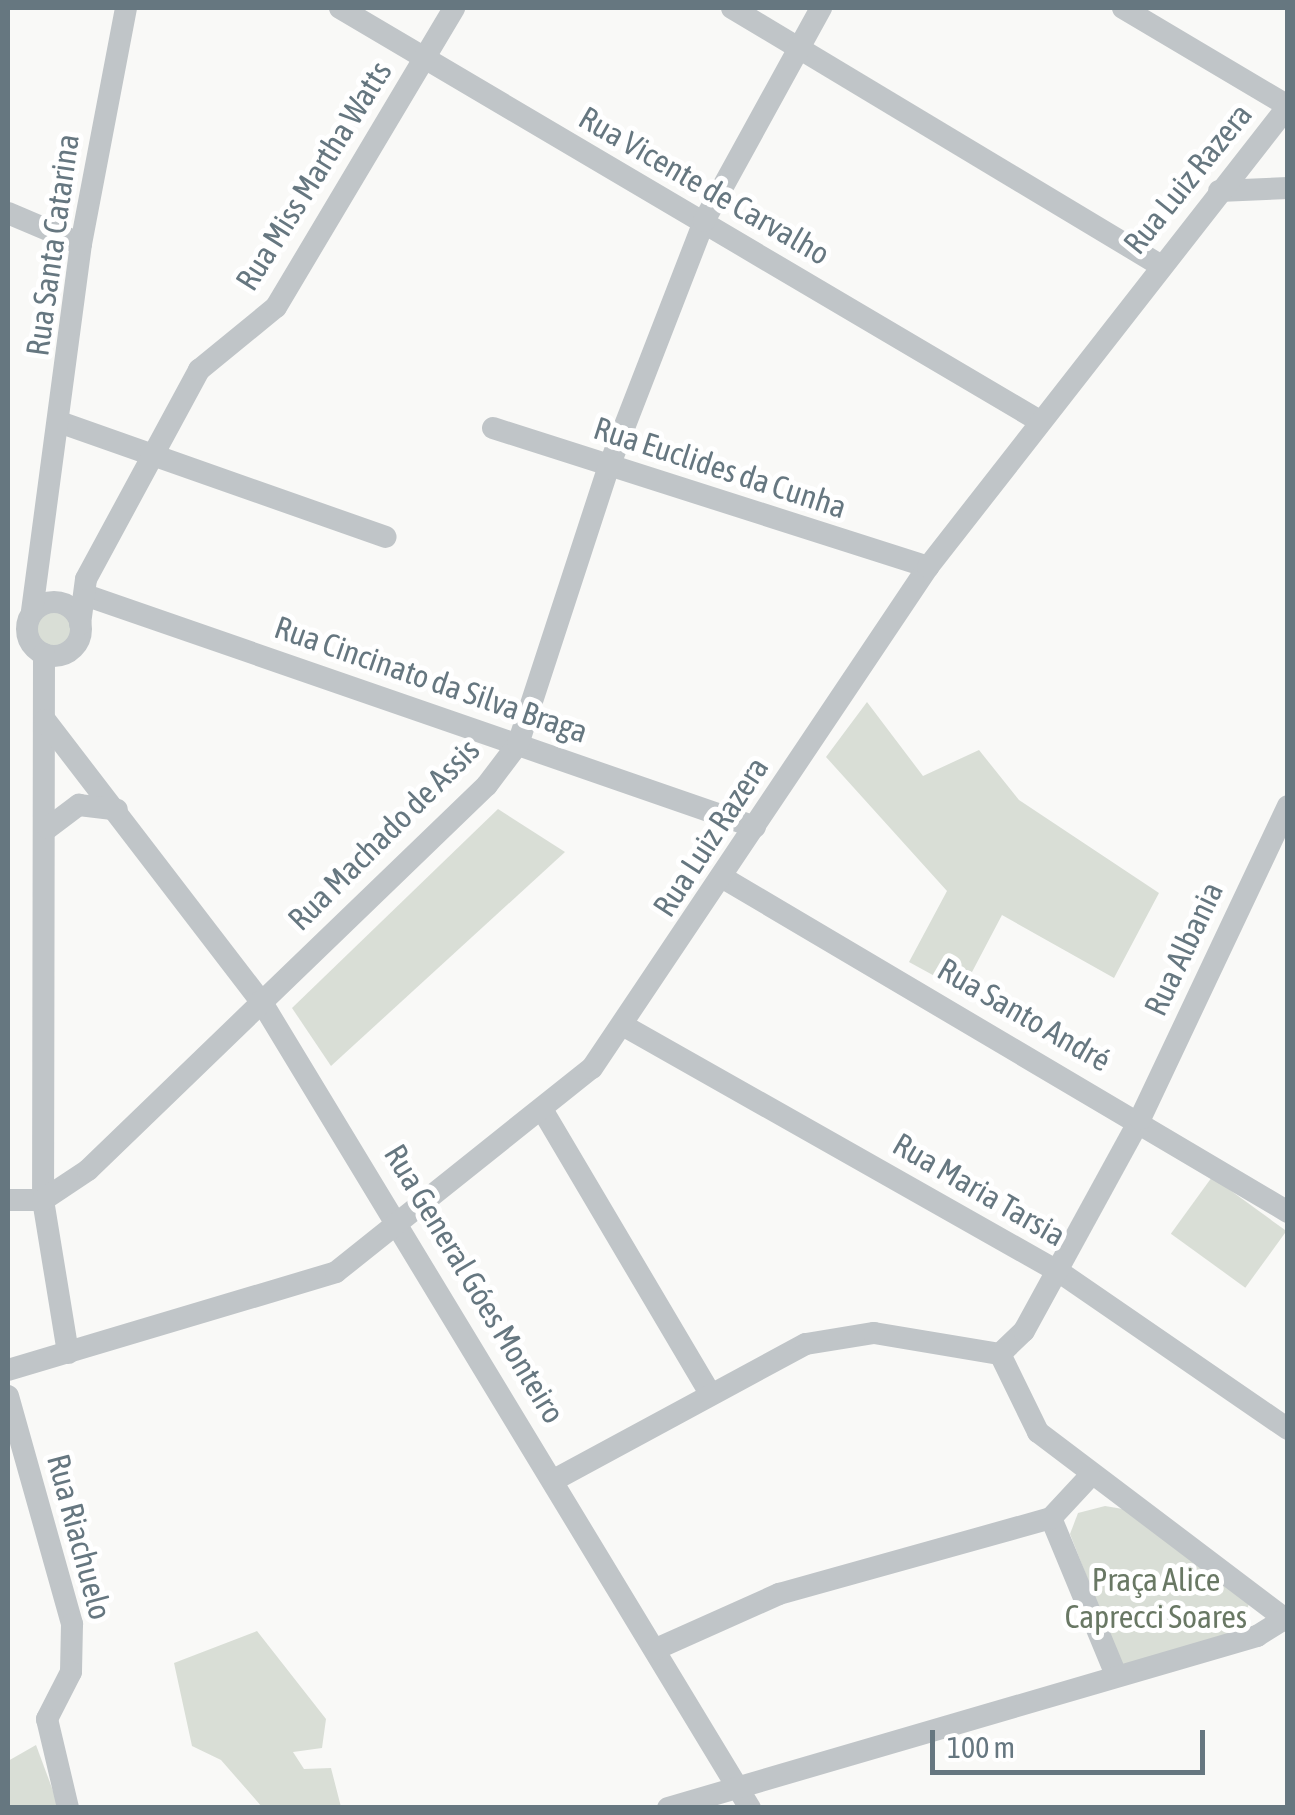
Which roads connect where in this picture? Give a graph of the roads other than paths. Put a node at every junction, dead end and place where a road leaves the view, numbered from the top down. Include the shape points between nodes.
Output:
1 (126, 8) edge
2 (340, 8) edge
3 (454, 8) edge
4 (732, 8) edge
5 (821, 8) edge
6 (1123, 8) edge
7 (798, 47) junction
8 (425, 60) junction
9 (1288, 106) edge
10 (1288, 188) edge
11 (1219, 191) junction
12 (8, 214) edge
13 (704, 221) junction
14 (81, 244) junction
15 (1160, 266) junction
16 (1036, 419) junction
17 (62, 422) junction
18 (494, 428) dead end
19 (154, 458) junction
20 (608, 468) junction
21 (385, 537) dead end
22 (928, 567) junction
23 (86, 587) junction
24 (43, 606) junction
25 (78, 635) junction
26 (8, 648) edge
27 (38, 650) junction
28 (44, 720) junction
29 (518, 744) junction
30 (1288, 806) edge
31 (117, 810) junction
32 (48, 828) junction
33 (755, 828) junction
34 (725, 879) junction
35 (262, 1001) junction
36 (626, 1027) junction
37 (543, 1111) junction
38 (1140, 1119) junction
39 (8, 1200) edge
40 (44, 1200) junction
41 (1288, 1212) edge
42 (403, 1224) junction
43 (1058, 1271) junction
44 (68, 1353) junction
45 (1000, 1354) junction
46 (8, 1370) edge
47 (708, 1390) junction
48 (8, 1396) edge
49 (1288, 1429) edge
50 (1090, 1476) junction
51 (554, 1480) junction
52 (1050, 1518) junction
53 (1287, 1620) edge
54 (656, 1649) junction
55 (1116, 1675) junction
56 (746, 1796) edge
57 (68, 1808) edge
58 (668, 1808) edge

1 - 14 street, Rua Santa Catarina
2 - 8 street, Rua Vicente de Carvalho
3 - 8 street, Rua Miss Martha Watts
4 - 7 street
5 - 7 street, Rua Machado de Assis
6 - 9 street
7 - 13 street, Rua Machado de Assis
7 - 15 street
8 - 13 street, Rua Vicente de Carvalho
8 - 19 street, Rua Miss Martha Watts via 276,307 200,370
9 - 11 street, Rua Luiz Razera
10 - 11 street
11 - 15 street, Rua Luiz Razera
12 - 14 street
13 - 16 street, Rua Vicente de Carvalho
13 - 20 street, Rua Machado de Assis
14 - 17 street, Rua Santa Catarina
15 - 16 street, Rua Luiz Razera
16 - 22 street, Rua Luiz Razera
17 - 19 street
17 - 24 street, Rua Santa Catarina
18 - 20 street, Rua Euclides da Cunha
19 - 21 street
19 - 23 street, Rua Miss Martha Watts
20 - 22 street, Rua Euclides da Cunha
20 - 29 street, Rua Machado de Assis
22 - 33 street, Rua Luiz Razera
23 - 24 street
23 - 25 street
23 - 29 street, Rua Cincinato da Silva Braga
24 - 25 street
24 - 27 street, Rua Santa Catarina
25 - 27 street
25 - 28 street
26 - 27 street
27 - 28 street
28 - 31 street, Rua General Góes Monteiro
28 - 32 street
29 - 33 street, Rua Cincinato da Silva Braga
29 - 35 street, Rua Machado de Assis via 487,785
30 - 38 street, Rua Albania
31 - 32 street via 79,805
31 - 35 street, Rua General Góes Monteiro
32 - 40 street
33 - 34 street, Rua Luiz Razera
34 - 36 street, Rua Luiz Razera
34 - 38 street, Rua Santo André
35 - 40 street, Rua Machado de Assis via 88,1170
35 - 42 street, Rua General Góes Monteiro
36 - 37 street, Rua Luiz Razera
36 - 43 street, Rua Maria Tarsia
37 - 42 street, Rua Luiz Razera
37 - 47 street
38 - 41 street, Rua Santo André
38 - 43 street, Rua Albania
39 - 40 street
40 - 44 street
42 - 44 street, Rua Luiz Razera via 336,1272
42 - 51 street, Rua General Góes Monteiro
43 - 45 street, Rua Albania
43 - 49 street, Rua Maria Tarsia
44 - 46 street, Rua Luiz Razera
45 - 47 street via 874,1333 806,1344
45 - 50 street via 1038,1432
47 - 51 street
48 - 57 street, Rua Riachuelo via 72,1624 71,1672 47,1719
50 - 52 street
50 - 53 street
51 - 54 street, Rua General Góes Monteiro
52 - 54 street via 779,1594
52 - 55 street
53 - 55 street
54 - 56 street, Rua General Góes Monteiro
55 - 56 street
56 - 58 street

